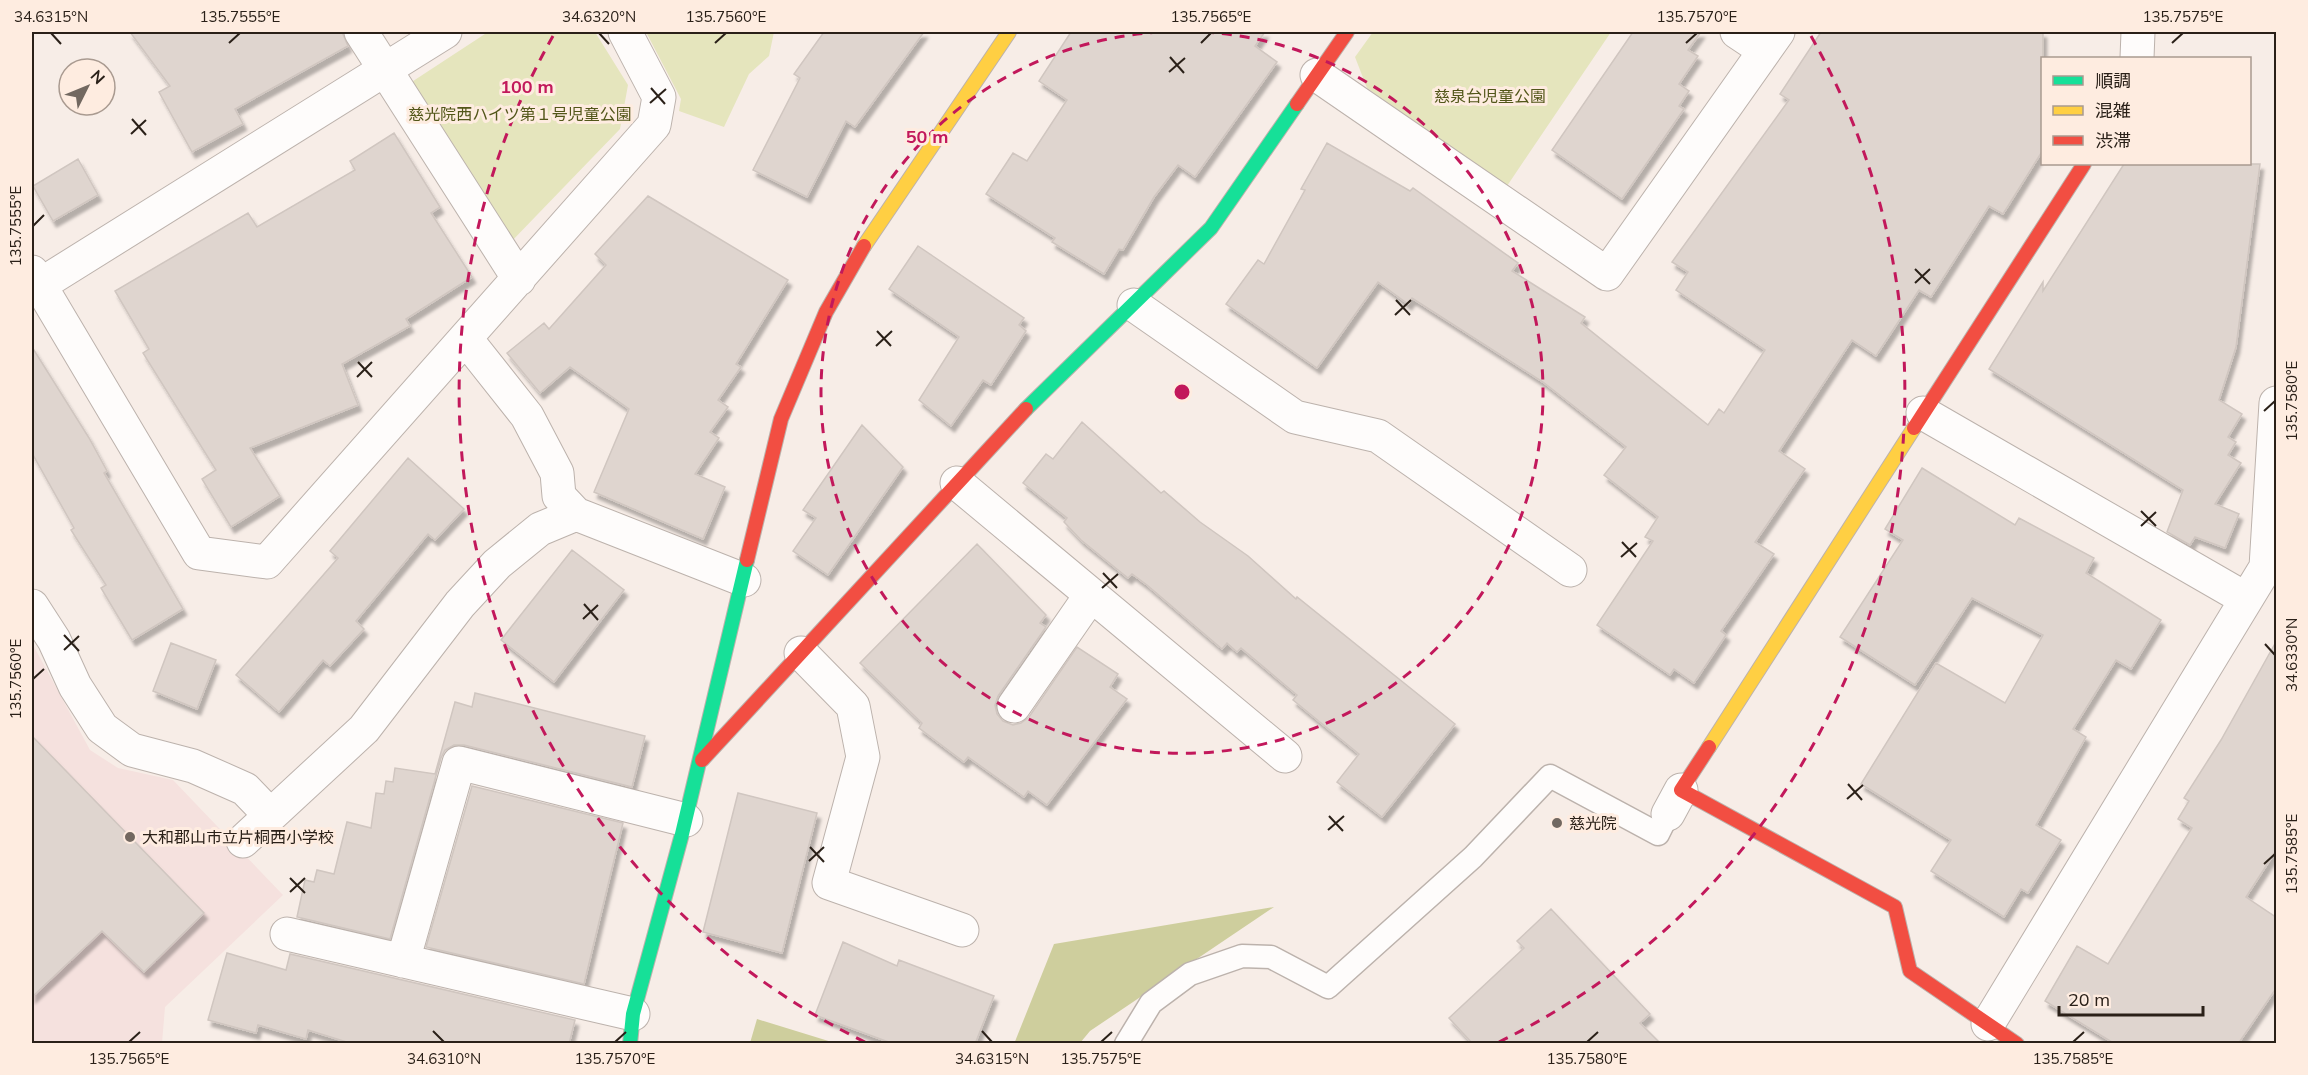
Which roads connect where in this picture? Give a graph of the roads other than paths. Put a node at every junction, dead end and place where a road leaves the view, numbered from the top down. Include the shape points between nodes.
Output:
1 (360, 32) edge
2 (445, 32) edge
3 (625, 32) edge
4 (1009, 32) edge
5 (1347, 32) edge
6 (1737, 32) edge
7 (2138, 32) edge
8 (1771, 41) edge
9 (2137, 57) edge
10 (383, 69) junction
11 (1317, 75) junction
12 (2083, 165) edge
13 (36, 279) edge
14 (519, 279) junction
15 (1134, 304) junction
16 (466, 339) junction
17 (2277, 403) edge
18 (1923, 413) junction
19 (2275, 449) edge
20 (957, 483) junction
21 (576, 514) junction
22 (1570, 570) dead end
23 (744, 580) junction
24 (1091, 595) junction
25 (2246, 599) junction
26 (32, 606) edge
27 (801, 652) junction
28 (1014, 706) dead end
29 (1286, 756) dead end
30 (699, 762) junction
31 (1675, 802) junction
32 (660, 813) junction
33 (270, 815) junction
34 (243, 841) dead end
35 (962, 930) dead end
36 (286, 934) dead end
37 (403, 961) junction
38 (615, 1017) edge
39 (1988, 1024) junction
40 (1126, 1044) edge
41 (2017, 1044) edge

1 - 10 street
2 - 10 street
3 - 14 street via 659,97 654,124
4 - 23 street via 873,231 825,312 781,419
5 - 11 street
6 - 8 street
7 - 9 street
8 - 11 street via 1607,274
10 - 13 street
10 - 14 street
11 - 15 street via 1211,228
12 - 18 street
13 - 16 street via 199,554 267,562
14 - 16 street
15 - 20 street via 1039,395
15 - 22 street via 1295,417 1378,436
16 - 21 street via 526,416 557,473 560,496
17 - 19 street
18 - 25 street
18 - 31 street
19 - 25 street via 2266,567
20 - 24 street
20 - 27 street
21 - 23 street
21 - 33 street via 540,530 497,564 460,604 364,729
23 - 30 street
24 - 28 street
24 - 29 street
25 - 39 street
26 - 33 street via 102,728 132,750 193,766 245,789
27 - 30 street
27 - 35 street via 853,706 863,757 830,883
30 - 32 street
31 - 39 street via 1895,907 1910,970
31 - 40 lane via 1658,834 1550,776 1473,857 1328,987 1271,957 1242,956 1190,974 1151,1003
32 - 37 street via 459,763
32 - 38 street
33 - 34 street
36 - 37 street
37 - 38 street
39 - 41 street

